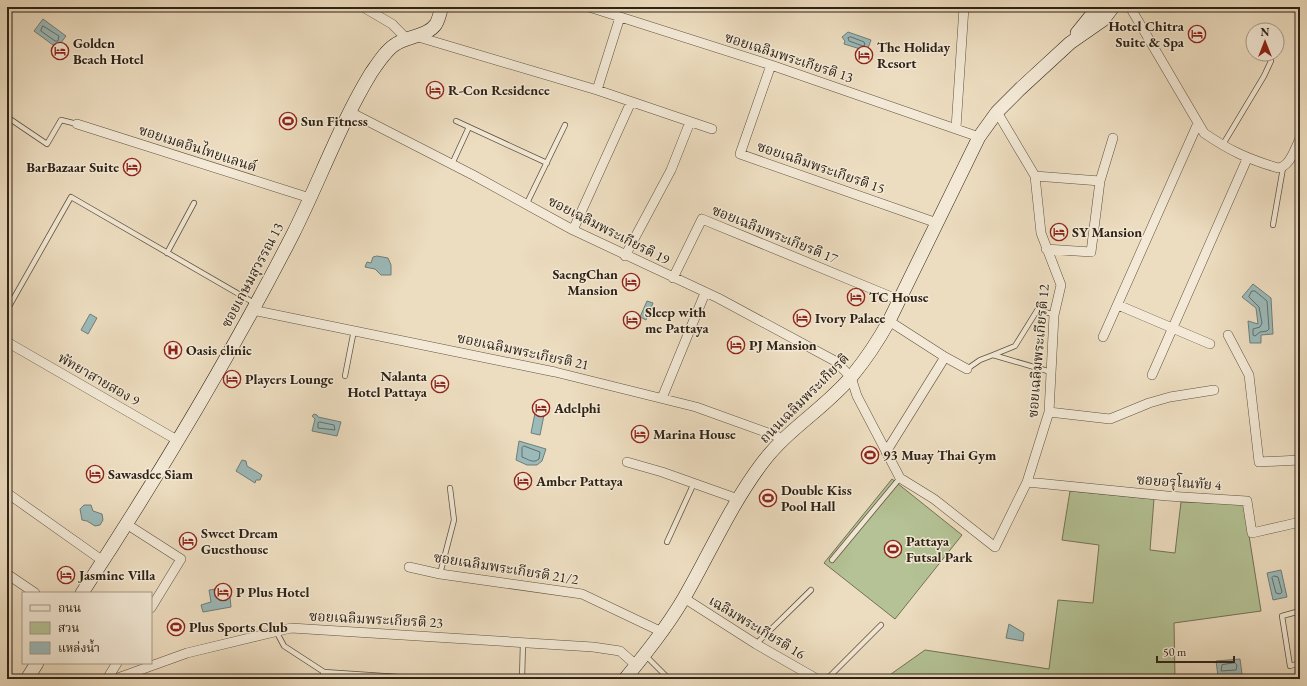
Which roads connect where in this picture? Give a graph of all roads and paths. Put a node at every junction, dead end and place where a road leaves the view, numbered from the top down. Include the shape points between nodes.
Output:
1 (363, 7) edge
2 (442, 7) edge
3 (589, 7) edge
4 (964, 7) edge
5 (1098, 7) edge
6 (1113, 7) edge
7 (1130, 7) edge
8 (620, 17) junction
9 (411, 37) junction
10 (1070, 43) junction
11 (1271, 62) edge
12 (771, 65) junction
13 (597, 90) junction
14 (631, 102) junction
15 (350, 112) junction
16 (997, 112) junction
17 (7, 117) edge
18 (456, 121) dead end
19 (690, 122) junction
20 (1198, 123) junction
21 (77, 124) joint
22 (565, 125) dead end
23 (469, 127) junction
24 (956, 128) junction
25 (712, 129) dead end
26 (979, 137) junction
27 (1113, 138) dead end
28 (1300, 139) edge
29 (1222, 146) junction
30 (1247, 159) junction
31 (547, 163) junction
32 (452, 164) junction
33 (1283, 168) junction
34 (1035, 176) junction
35 (1100, 181) junction
36 (310, 198) junction
37 (194, 203) dead end
38 (527, 203) junction
39 (937, 223) junction
40 (1273, 225) dead end
41 (573, 230) junction
42 (1046, 248) junction
43 (168, 253) junction
44 (625, 256) junction
45 (673, 278) junction
46 (705, 293) junction
47 (899, 300) junction
48 (1118, 305) junction
49 (254, 307) junction
50 (7, 310) edge
51 (1054, 315) junction
52 (889, 321) junction
53 (1173, 328) junction
54 (354, 330) junction
55 (1228, 335) dead end
56 (1103, 337) dead end
57 (7, 342) edge
58 (1210, 344) dead end
59 (993, 355) junction
60 (945, 357) junction
61 (967, 369) joint
62 (1051, 372) junction
63 (1152, 375) dead end
64 (345, 376) dead end
65 (851, 377) junction
66 (1214, 390) dead end
67 (662, 398) junction
68 (1049, 412) junction
69 (782, 438) junction
70 (177, 440) junction
71 (886, 452) junction
72 (1300, 460) edge
73 (627, 462) dead end
74 (900, 478) junction
75 (1027, 482) junction
76 (694, 483) junction
77 (450, 488) dead end
78 (7, 493) edge
79 (738, 499) junction
80 (1300, 522) edge
81 (128, 525) junction
82 (667, 542) dead end
83 (832, 560) dead end
84 (103, 561) junction
85 (409, 567) dead end
86 (7, 574) edge
87 (440, 574) junction
88 (811, 590) dead end
89 (34, 592) edge
90 (83, 592) edge
91 (684, 598) junction
92 (152, 606) edge
93 (1300, 611) edge
94 (881, 625) dead end
95 (276, 631) junction
96 (662, 632) junction
97 (523, 642) junction
98 (756, 644) junction
99 (645, 655) junction
100 (1300, 663) edge
101 (36, 664) edge
102 (116, 664) edge
103 (636, 666) junction
104 (324, 672) junction
105 (27, 679) edge
106 (107, 679) edge
107 (115, 679) edge
108 (322, 679) edge
109 (429, 679) edge
110 (522, 679) edge
111 (625, 679) edge
112 (668, 679) edge
113 (817, 679) edge
114 (827, 679) edge

1 - 9 street
2 - 9 main road, ซอยเกษมสุวรรณ 13 via 436,23 428,32
3 - 8 street, ซอยเฉลิมพระเกียรติ 13
4 - 24 street
5 - 10 main road, ถนนเฉลิมพระเกียรติ
6 - 10 main road, ถนนเฉลิมพระเกียรติ via 1103,20
7 - 20 street
8 - 12 street, ซอยเฉลิมพระเกียรติ 13
8 - 13 street
9 - 13 street
9 - 15 main road, ซอยเกษมสุวรรณ 13 via 386,52
10 - 16 main road, ถนนเฉลิมพระเกียรติ
11 - 29 lane
12 - 24 street, ซอยเฉลิมพระเกียรติ 13
12 - 39 street, ซอยเฉลิมพระเกียรติ 15 via 740,154
13 - 14 street
14 - 19 street
14 - 41 street
15 - 32 street, ซอยเฉลิมพระเกียรติ 19
15 - 36 main road, ซอยเกษมสุวรรณ 13
16 - 26 main road, ถนนเฉลิมพระเกียรติ
16 - 34 street, ซอยเฉลิมพระเกียรติ 12
17 - 21 lane via 47,144 61,120
18 - 23 lane
19 - 25 street
19 - 44 street via 671,170
20 - 29 street via 1204,133
20 - 48 street
21 - 36 street, ซอยเมดอินไทยแลนด์
22 - 31 lane
23 - 31 lane
23 - 32 lane
24 - 26 street, ซอยเฉลิมพระเกียรติ 13
26 - 39 main road, ถนนเฉลิมพระเกียรติ
27 - 35 street
28 - 33 street
29 - 30 street
30 - 33 street
30 - 53 street
31 - 38 lane
32 - 38 street, ซอยเฉลิมพระเกียรติ 19
33 - 40 lane
34 - 35 street
34 - 42 street, ซอยเฉลิมพระเกียรติ 12 via 1041,233
35 - 42 street via 1091,252
36 - 49 main road, ซอยเกษมสุวรรณ 13
37 - 43 lane
38 - 41 street, ซอยเฉลิมพระเกียรติ 19
39 - 47 main road, ถนนเฉลิมพระเกียรติ
41 - 44 street, ซอยเฉลิมพระเกียรติ 19
42 - 51 street, ซอยเฉลิมพระเกียรติ 12 via 1061,285
43 - 49 lane
43 - 50 lane via 71,197
44 - 45 street, ซอยเฉลิมพระเกียรติ 19
45 - 46 street, ซอยเฉลิมพระเกียรติ 19
45 - 47 street, ซอยเฉลิมพระเกียรติ 17 via 702,219
46 - 65 street, ซอยเฉลิมพระเกียรติ 19 via 835,360
46 - 67 street
47 - 52 main road, ถนนเฉลิมพระเกียรติ
48 - 53 street
48 - 56 street
49 - 54 street, ซอยเฉลิมพระเกียรติ 21
49 - 70 main road, ซอยเกษมสุวรรณ 13
51 - 59 lane via 1038,309 1015,346
51 - 62 street, ซอยเฉลิมพระเกียรติ 12
52 - 60 street
52 - 65 main road, ถนนเฉลิมพระเกียรติ
53 - 58 street
53 - 63 street
54 - 64 lane
54 - 67 street, ซอยเฉลิมพระเกียรติ 21 via 526,365
55 - 72 street via 1249,375 1259,462
57 - 70 street, พัทยาสายสอง 9
59 - 61 lane
59 - 62 lane
60 - 61 street
60 - 71 street
62 - 68 street, ซอยเฉลิมพระเกียรติ 12
65 - 69 main road, ถนนเฉลิมพระเกียรติ
65 - 71 street via 857,396
66 - 68 street via 1170,397 1110,419
67 - 69 street, ซอยเฉลิมพระเกียรติ 21 via 696,407
68 - 75 street, ซอยเฉลิมพระเกียรติ 12
69 - 79 main road, ถนนเฉลิมพระเกียรติ
70 - 81 main road, ซอยเกษมสุวรรณ 13
71 - 74 street
73 - 76 street
74 - 75 street, ซอยเฉลิมพระเกียรติ 12 via 934,500 995,547
74 - 83 lane
75 - 80 street, ซอยอรุโณทัย 4 via 1167,496 1247,500 1252,533
76 - 79 street
76 - 82 lane
77 - 87 lane via 454,520
78 - 84 street
79 - 91 main road, ถนนเฉลิมพระเกียรติ
81 - 84 main road, ซอยเกษมสุวรรณ 13
81 - 92 street via 181,559
84 - 90 main road, ซอยเกษมสุวรรณ 13
85 - 87 street, ซอยเฉลิมพระเกียรติ 21/2
86 - 89 street
87 - 96 street, ซอยเฉลิมพระเกียรติ 21/2 via 582,594
88 - 98 lane
91 - 96 main road, ถนนเฉลิมพระเกียรติ
91 - 98 street, เฉลิมพระเกียรติ 16
93 - 100 lane via 1282,616 1290,666
94 - 114 lane
95 - 97 street, ซอยเฉลิมพระเกียรติ 23 via 291,628
95 - 104 lane via 284,646
95 - 107 street, ซอยเฉลิมพระเกียรติ 23 via 187,653
96 - 99 main road, ถนนเฉลิมพระเกียรติ
97 - 103 street, ซอยเฉลิมพระเกียรติ 23 via 620,651
97 - 110 lane
98 - 113 street, เฉลิมพระเกียรติ 16
99 - 103 main road, ถนนเฉลิมพระเกียรติ
99 - 112 lane
101 - 105 main road
102 - 106 street
103 - 111 main road, ถนนเฉลิมพระเกียรติ
104 - 108 lane
104 - 109 lane

